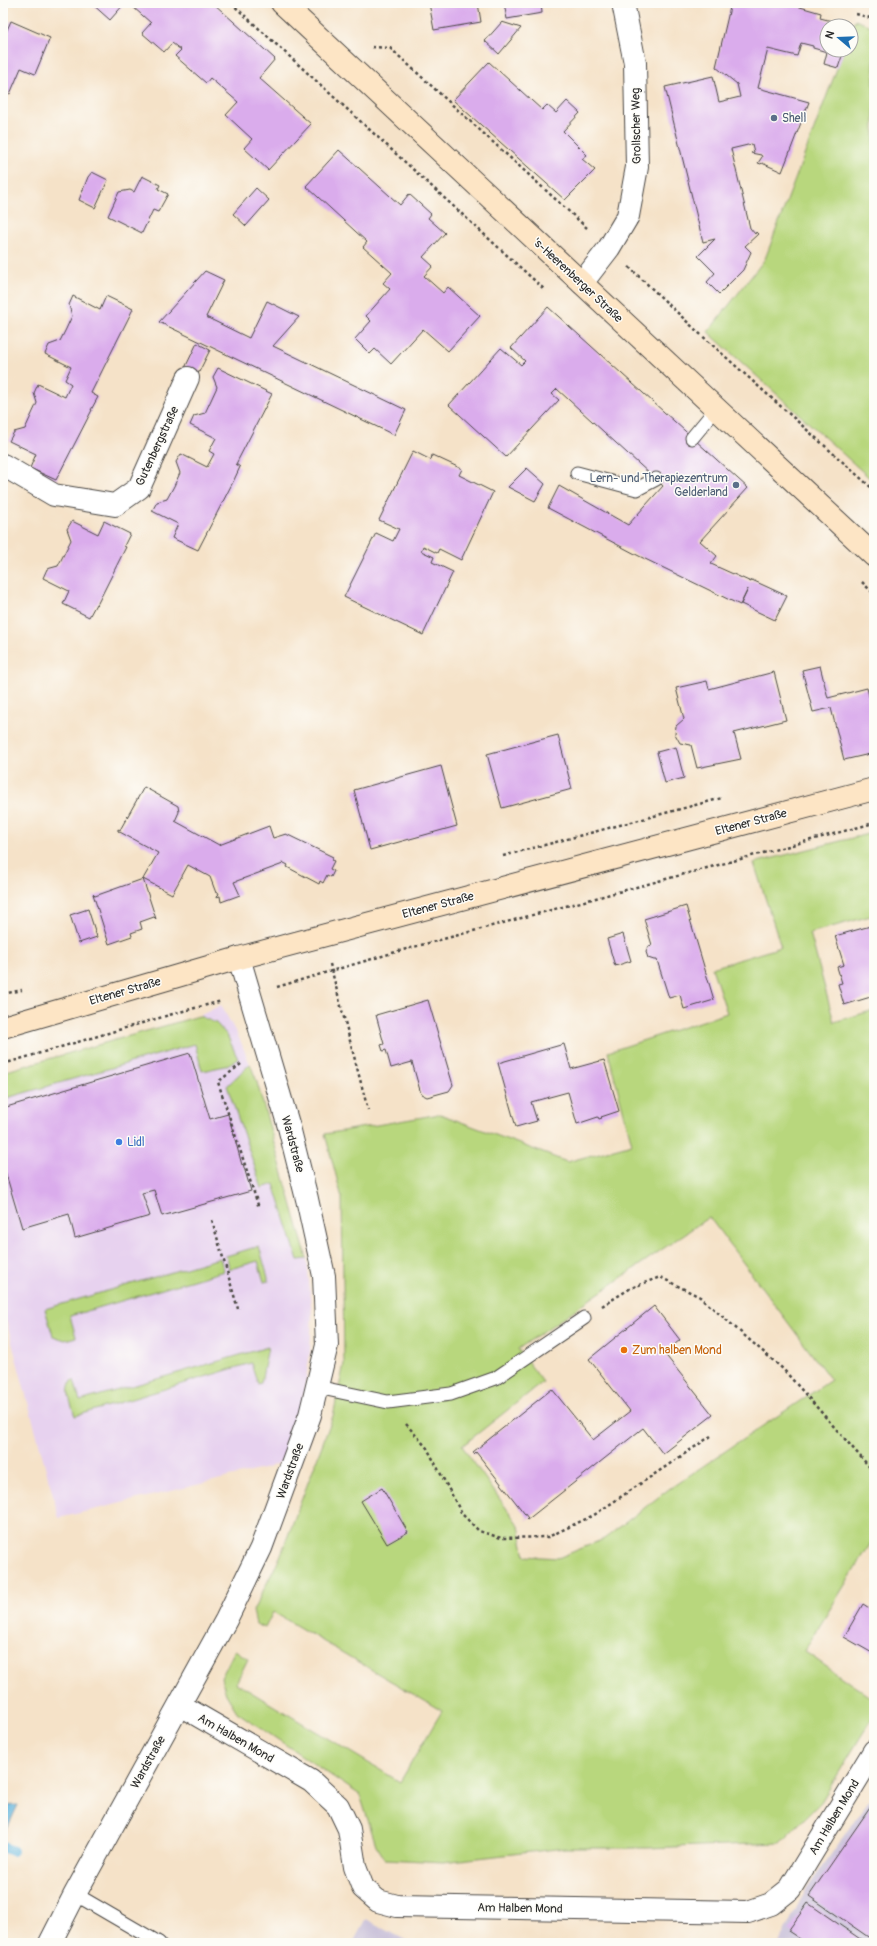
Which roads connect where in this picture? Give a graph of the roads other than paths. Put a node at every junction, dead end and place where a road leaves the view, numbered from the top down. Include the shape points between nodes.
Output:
1 (282, 3) edge
2 (623, 3) edge
3 (582, 283) junction
4 (188, 378) dead end
5 (716, 409) junction
6 (692, 438) dead end
7 (3, 465) edge
8 (577, 473) dead end
9 (656, 479) dead end
10 (874, 556) edge
11 (874, 788) edge
12 (239, 958) junction
13 (3, 1027) edge
14 (584, 1318) road end
15 (317, 1387) junction
16 (180, 1705) junction
17 (874, 1751) edge
18 (74, 1894) junction
19 (50, 1943) edge
20 (159, 1943) edge

1 - 3 main road, 's-Heerenberger Straße
2 - 3 street, Grollscher Weg via 635,63 637,167 628,216 609,248
3 - 5 main road, 's-Heerenberger Straße
4 - 7 street, Gutenbergstraße via 139,488 115,505 54,494
5 - 6 lane
5 - 10 main road, 's-Heerenberger Straße
8 - 9 lane via 637,489
11 - 12 main road, Eltener Straße
12 - 13 main road, Eltener Straße
12 - 15 street, Wardstraße via 289,1127 324,1276 327,1345
14 - 15 lane via 496,1378 451,1394 388,1402
15 - 16 street, Wardstraße via 310,1415 261,1548
16 - 17 street, Am Halben Mond via 311,1781 338,1806 349,1829 355,1867 363,1888 378,1901 397,1906 748,1912 771,1904 790,1889
16 - 18 street, Wardstraße
18 - 19 street, Wardstraße
18 - 20 lane

